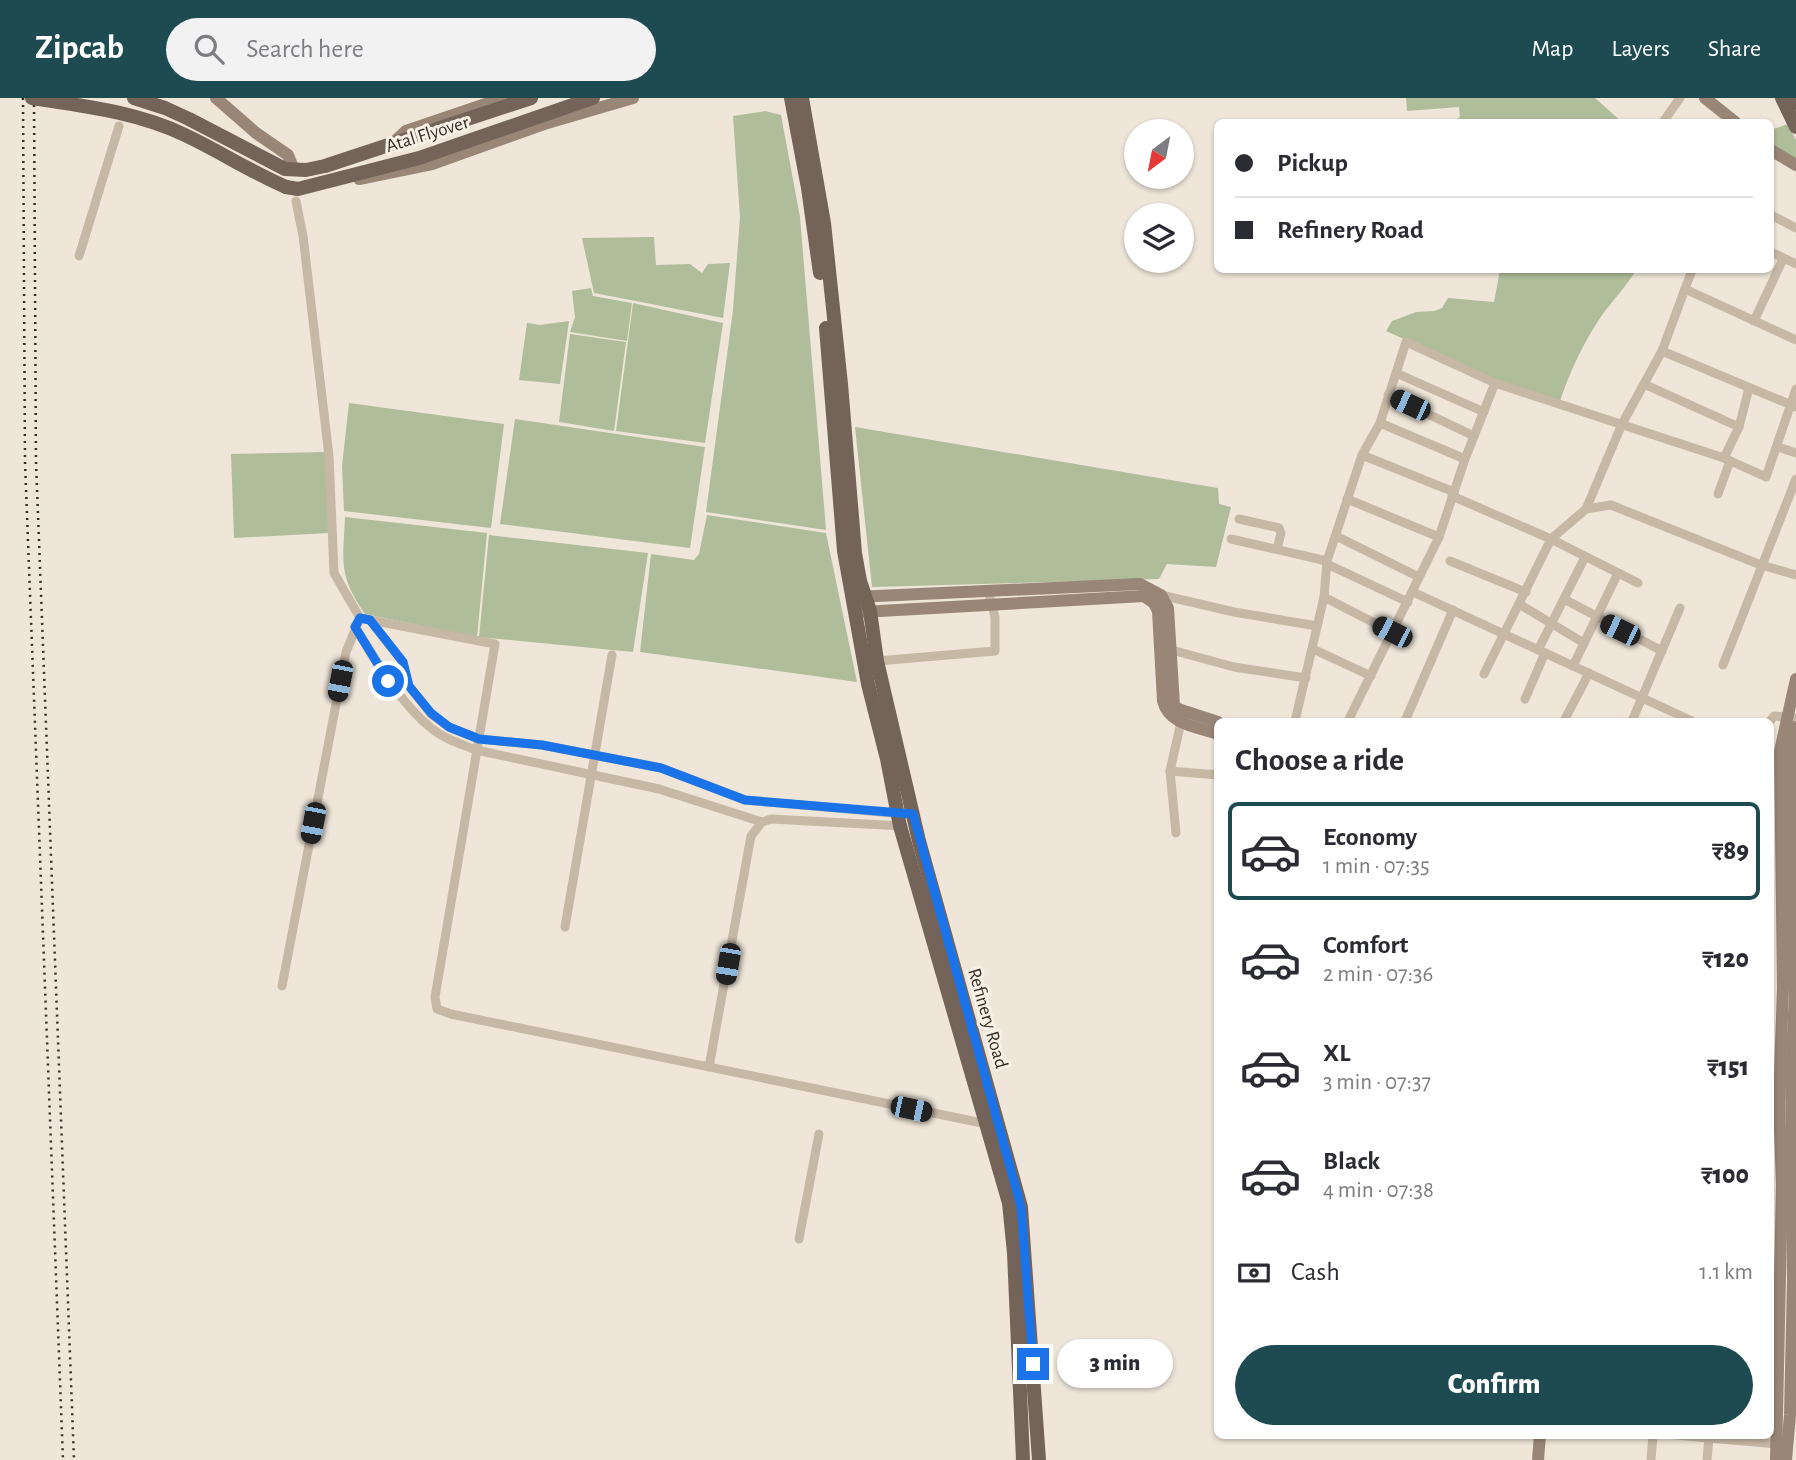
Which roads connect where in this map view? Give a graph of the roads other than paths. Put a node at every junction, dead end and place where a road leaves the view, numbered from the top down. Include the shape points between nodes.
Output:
1 (32, 98) edge
2 (134, 98) edge
3 (216, 98) edge
4 (503, 98) edge
5 (531, 98) edge
6 (593, 98) edge
7 (633, 98) edge
8 (791, 98) edge
9 (802, 98) edge
10 (1680, 98) edge
11 (1704, 98) edge
12 (1782, 98) edge
13 (1794, 98) edge
14 (1796, 103) edge
15 (1666, 119) edge
16 (1728, 119) edge
17 (119, 126) dead end
18 (1796, 127) edge
19 (393, 143) junction
20 (1774, 151) edge
21 (1796, 166) edge
22 (294, 170) junction
23 (351, 175) junction
24 (813, 188) junction
25 (293, 192) junction
26 (1774, 217) edge
27 (1796, 228) edge
28 (1774, 254) edge
29 (79, 256) dead end
30 (1783, 259) junction
31 (1796, 264) edge
32 (1691, 273) edge
33 (1685, 289) junction
34 (1754, 321) junction
35 (1796, 340) edge
36 (1662, 351) junction
37 (1396, 373) junction
38 (1495, 383) junction
39 (1644, 384) junction
40 (1749, 388) junction
41 (1796, 389) edge
42 (1388, 395) junction
43 (1793, 406) edge
44 (1484, 412) junction
45 (1380, 423) junction
46 (1622, 424) junction
47 (1739, 427) junction
48 (1474, 436) junction
49 (1778, 447) junction
50 (1796, 453) edge
51 (1362, 456) junction
52 (1465, 459) junction
53 (1727, 460) junction
54 (1796, 479) edge
55 (1453, 494) junction
56 (1718, 494) dead end
57 (1348, 499) junction
58 (1586, 509) junction
59 (1239, 519) dead end
60 (1336, 536) junction
61 (1439, 537) junction
62 (1231, 539) dead end
63 (1551, 539) junction
64 (1276, 549) junction
65 (1586, 557) junction
66 (1450, 561) dead end
67 (1327, 562) junction
68 (1761, 565) junction
69 (1618, 573) junction
70 (1796, 575) edge
71 (1419, 577) junction
72 (1637, 583) dead end
73 (1526, 592) junction
74 (860, 595) junction
75 (1161, 595) junction
76 (990, 597) junction
77 (1324, 597) junction
78 (1410, 597) junction
79 (1564, 600) junction
80 (1519, 604) junction
81 (1681, 608) dead end
82 (1453, 610) junction
83 (870, 611) junction
84 (855, 612) junction
85 (1596, 618) junction
86 (362, 622) junction
87 (1551, 624) junction
88 (1317, 626) junction
89 (1392, 632) junction
90 (1503, 634) junction
91 (1584, 643) junction
92 (1166, 649) junction
93 (1313, 649) junction
94 (1662, 651) junction
95 (1541, 652) junction
96 (612, 654) dead end
97 (877, 662) junction
98 (1723, 665) dead end
99 (1573, 666) junction
100 (1589, 673) junction
101 (1484, 674) dead end
102 (1371, 676) junction
103 (1306, 678) junction
104 (1795, 684) edge
105 (1642, 698) junction
106 (1525, 699) dead end
107 (1792, 717) edge
108 (1297, 718) edge
109 (1350, 718) edge
110 (1406, 718) edge
111 (1566, 718) edge
112 (1633, 718) edge
113 (1685, 718) edge
114 (1772, 718) edge
115 (1214, 721) edge
116 (1181, 722) junction
117 (1796, 727) edge
118 (1214, 733) edge
119 (479, 739) junction
120 (476, 750) junction
121 (1784, 752) edge
122 (593, 755) junction
123 (1170, 772) junction
124 (591, 775) junction
125 (1214, 775) edge
126 (1794, 796) edge
127 (914, 819) junction
128 (899, 820) junction
129 (762, 822) junction
130 (1177, 833) dead end
131 (1795, 875) edge
132 (565, 926) dead end
133 (1794, 960) edge
134 (282, 986) dead end
135 (1786, 989) edge
136 (1794, 1054) edge
137 (709, 1067) junction
138 (1776, 1071) edge
139 (1794, 1095) edge
140 (1775, 1101) edge
141 (989, 1116) junction
142 (1794, 1126) edge
143 (819, 1134) dead end
144 (1785, 1186) edge
145 (1785, 1211) edge
146 (799, 1239) dead end
147 (1775, 1272) edge
148 (1795, 1282) edge
149 (1793, 1379) edge
150 (1783, 1414) edge
151 (1540, 1439) edge
152 (1653, 1439) edge
153 (1709, 1439) edge
154 (1743, 1439) edge
155 (1777, 1444) junction
156 (1023, 1460) edge
157 (1039, 1460) edge
158 (1538, 1460) edge
159 (1651, 1460) edge
160 (1707, 1460) edge
161 (1776, 1460) edge
162 (1786, 1460) edge

1 - 25 main road, bridge via 94,107 183,134
2 - 22 main road via 190,119 272,165
3 - 22 street via 288,155
4 - 19 street via 406,131
5 - 19 main road, Atal Flyover
6 - 23 main road, Atal Flyover via 419,158
7 - 23 street via 432,164 360,180
8 - 24 main road
9 - 24 main road
10 - 15 street
11 - 16 street
12 - 18 main road
13 - 14 main road
17 - 29 street
19 - 22 main road, Atal Flyover via 325,166
20 - 21 street
23 - 25 main road, Atal Flyover
24 - 74 main road via 830,327 844,551
25 - 86 street via 303,236 329,456 334,573
26 - 27 street
28 - 30 street
30 - 31 street
30 - 34 street
32 - 33 street
33 - 34 street
33 - 36 street
34 - 35 street
36 - 39 street
36 - 40 street
37 - 38 street via 1406,342
37 - 42 street
37 - 44 street
38 - 44 street
38 - 46 street
39 - 46 street
39 - 47 street
40 - 43 street
40 - 47 street
41 - 43 street
42 - 45 street
42 - 48 street
43 - 49 street
44 - 48 street
45 - 51 street
45 - 52 street
46 - 53 street
46 - 58 street
47 - 53 street
48 - 52 street
49 - 50 street
49 - 53 street via 1766,477
51 - 55 street
51 - 57 street
52 - 55 street
53 - 56 street
54 - 68 street
55 - 61 street
55 - 63 street
57 - 60 street
57 - 61 street
58 - 63 street
58 - 68 street via 1611,505
59 - 64 street via 1279,528
60 - 67 street
60 - 71 street
61 - 71 street
62 - 64 street
63 - 65 street
63 - 73 street
64 - 67 street
65 - 69 street
65 - 79 street
66 - 73 street
67 - 77 street
67 - 78 street
68 - 70 street
68 - 98 street
69 - 72 street
69 - 85 street
71 - 78 street
73 - 80 street
74 - 76 street
74 - 83 main road, Refinery Road
74 - 84 main road, Refinery Road
75 - 76 street via 1140,584
75 - 88 street
75 - 92 street via 1168,608
76 - 83 street
76 - 92 street via 1144,596 1158,611
76 - 97 street via 995,651
77 - 88 street
77 - 89 street
78 - 82 street
78 - 89 street
79 - 85 street
79 - 87 street
80 - 87 street
80 - 90 street
81 - 94 street
82 - 90 street
82 - 110 street
83 - 84 street
83 - 97 main road, Refinery Road
84 - 128 main road, Refinery Road
85 - 91 street
85 - 94 street
86 - 119 street via 403,662 409,686 431,713 449,727
86 - 119 street via 495,644
86 - 120 street via 388,681 420,718 452,741
86 - 134 street via 344,657
87 - 91 street
87 - 95 street
88 - 93 street
89 - 102 street
90 - 95 street
90 - 101 street
91 - 99 street
92 - 103 street via 1234,667
92 - 115 street via 1174,705
92 - 116 street via 1164,706
93 - 102 street
93 - 103 street
94 - 105 street
95 - 99 street
95 - 106 street
96 - 122 street
97 - 127 main road, Refinery Road
99 - 100 street
100 - 105 street
100 - 111 street
102 - 109 street
103 - 108 street
104 - 107 street
105 - 112 street
105 - 113 street
107 - 114 street
107 - 121 street
116 - 118 street
116 - 123 street
117 - 121 street
119 - 120 street
119 - 122 street
120 - 124 street
120 - 137 street via 435,998 437,1009
121 - 126 street
121 - 135 street
122 - 124 street
122 - 128 street via 661,768 745,800
123 - 125 street
123 - 130 street
124 - 129 street via 659,789
124 - 132 street
126 - 131 street
127 - 128 street
127 - 141 main road, Refinery Road
128 - 129 street
128 - 141 main road, Refinery Road
129 - 137 street via 751,836
131 - 133 street
133 - 135 street
135 - 136 street
135 - 138 street
136 - 139 street
137 - 141 street
138 - 140 street
139 - 142 street
140 - 144 street
141 - 156 main road, Refinery Road via 1012,1227
141 - 157 main road, Refinery Road via 1016,1185 1024,1221
142 - 144 street
143 - 146 street
144 - 145 street
145 - 147 street
145 - 148 street
147 - 148 street
147 - 150 street
148 - 149 street
149 - 150 street
150 - 155 street
150 - 162 street
151 - 158 street
152 - 159 street
153 - 160 street
154 - 155 street
155 - 161 street

